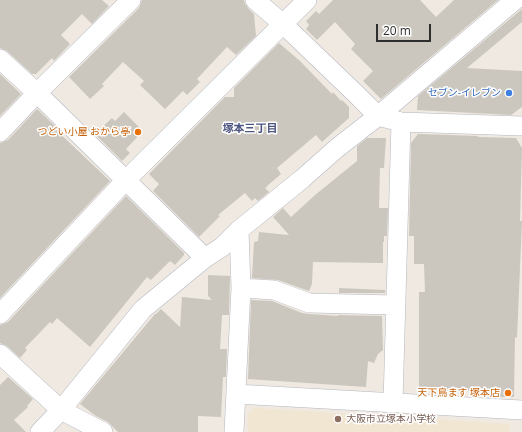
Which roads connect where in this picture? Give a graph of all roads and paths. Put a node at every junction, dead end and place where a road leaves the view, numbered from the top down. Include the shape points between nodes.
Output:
1 (131, 0) edge
2 (255, 0) edge
3 (307, 0) edge
4 (515, 0) edge
5 (283, 24) junction
6 (0, 59) edge
7 (37, 93) junction
8 (378, 116) junction
9 (401, 122) junction
10 (522, 126) edge
11 (0, 132) edge
12 (126, 180) junction
13 (239, 230) junction
14 (205, 258) junction
15 (241, 288) junction
16 (396, 305) junction
17 (0, 314) edge
18 (0, 354) edge
19 (236, 394) junction
20 (393, 403) junction
21 (61, 410) junction
22 (522, 410) edge
23 (40, 432) edge
24 (103, 432) edge
25 (234, 432) edge

1 - 7 street
2 - 5 street
3 - 5 street
4 - 8 street
5 - 8 street
5 - 12 street
6 - 7 street
7 - 11 street
7 - 12 street
8 - 9 street
8 - 13 street
9 - 10 street
9 - 16 street
12 - 14 street
12 - 17 street
13 - 14 street via 222,247
13 - 15 street
14 - 21 street via 143,309
15 - 16 street via 274,290 309,303
15 - 19 street
16 - 20 street
18 - 21 street
19 - 20 street
19 - 25 street
20 - 22 street
21 - 23 street
21 - 24 street

